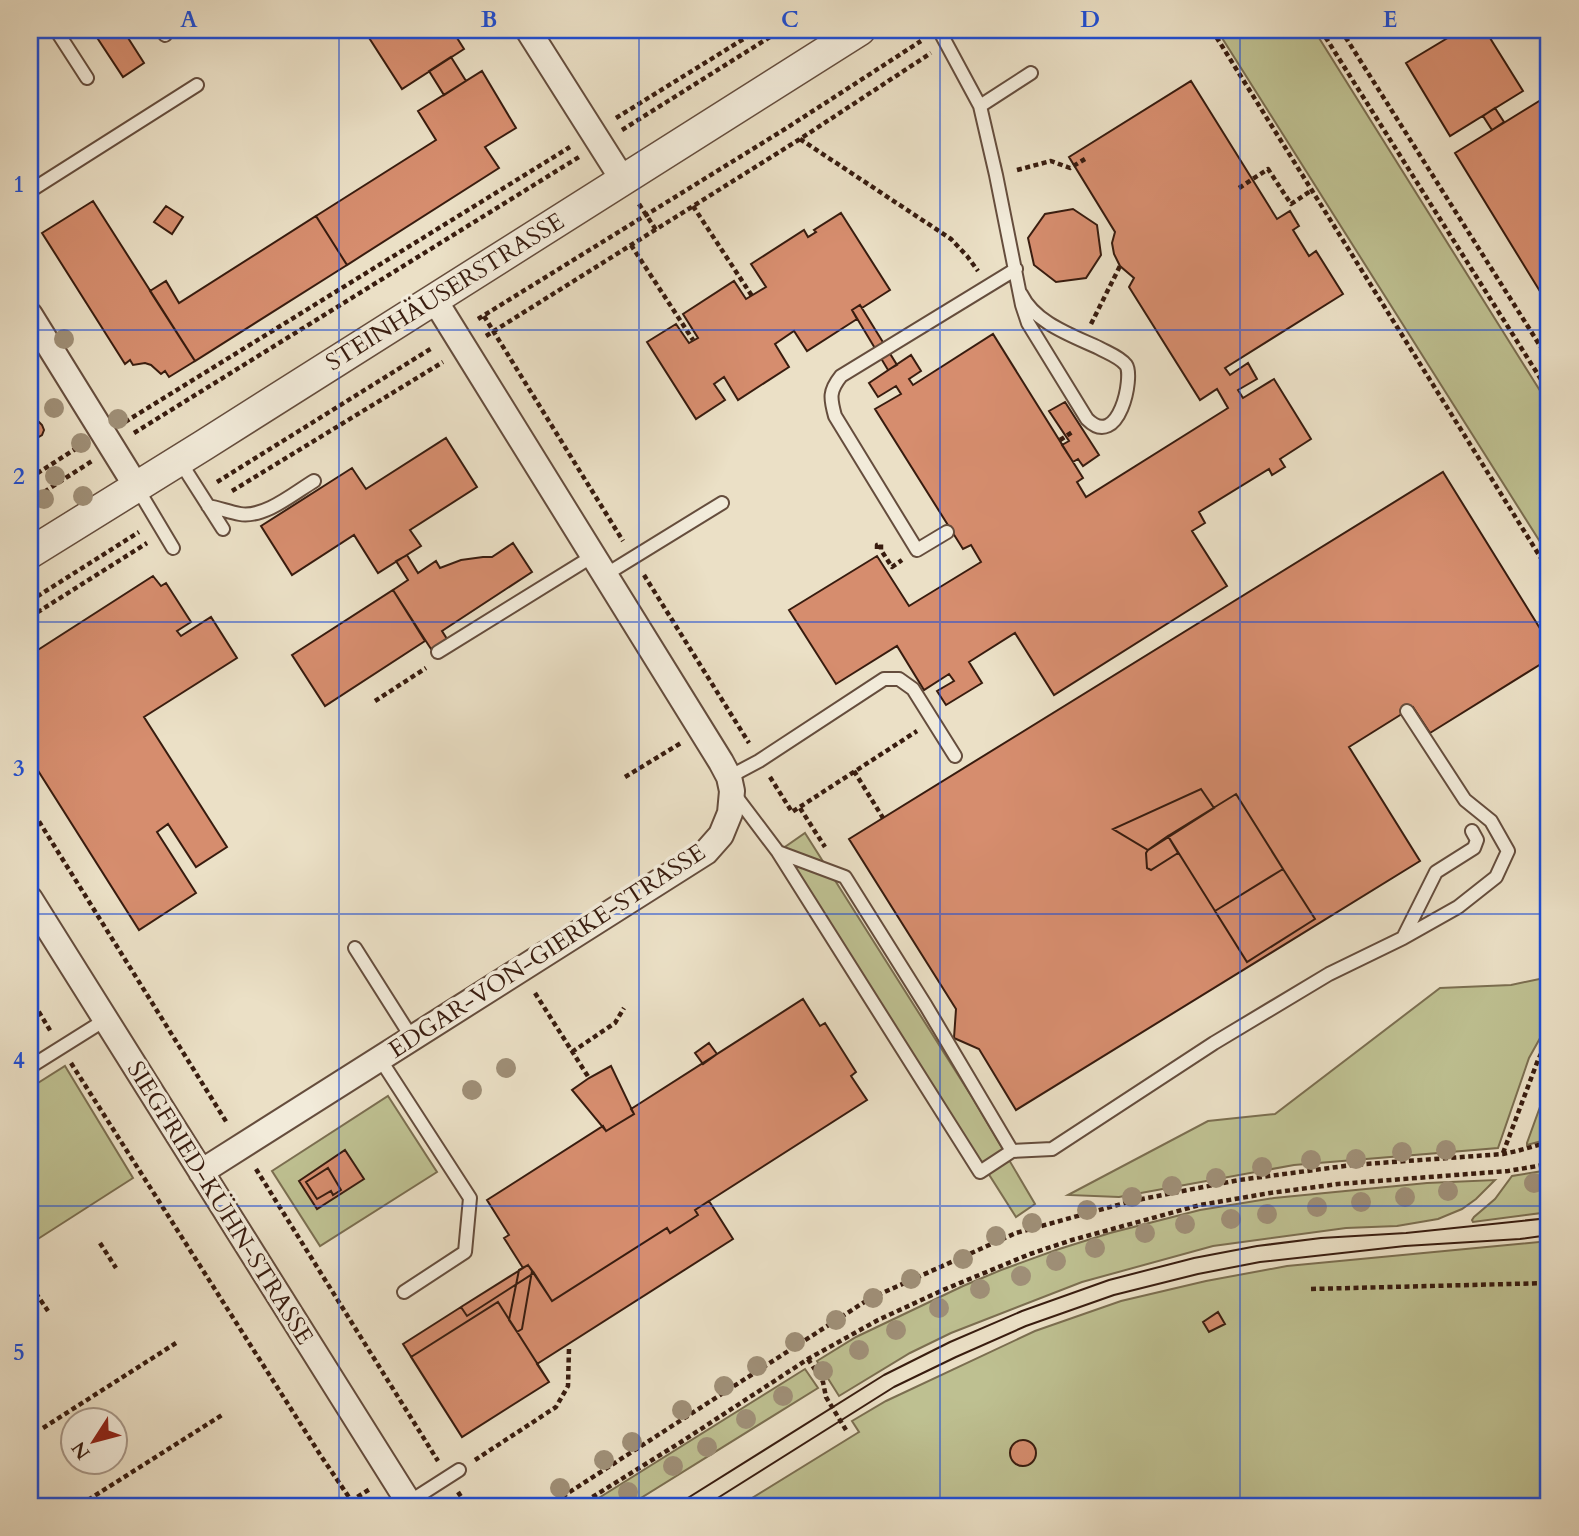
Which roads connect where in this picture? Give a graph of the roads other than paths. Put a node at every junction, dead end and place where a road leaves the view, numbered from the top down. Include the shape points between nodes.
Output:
1 (528, 30) edge
2 (860, 30) edge
3 (940, 30) edge
4 (59, 31) edge
5 (1031, 73) dead end
6 (86, 78) dead end
7 (197, 85) dead end
8 (980, 106) junction
9 (623, 180) junction
10 (30, 191) edge
11 (1016, 269) junction
12 (1021, 295) junction
13 (434, 299) junction
14 (30, 316) edge
15 (179, 460) junction
16 (314, 481) dead end
17 (136, 486) junction
18 (722, 503) dead end
19 (208, 506) junction
20 (223, 529) dead end
21 (947, 532) dead end
22 (173, 548) dead end
23 (30, 552) edge
24 (599, 566) junction
25 (438, 652) road end
26 (1406, 711) dead end
27 (955, 756) dead end
28 (731, 784) junction
29 (1472, 831) dead end
30 (778, 852) junction
31 (30, 899) edge
32 (1403, 938) junction
33 (355, 948) dead end
34 (105, 1020) junction
35 (412, 1038) junction
36 (380, 1059) junction
37 (30, 1067) edge
38 (1012, 1151) junction
39 (201, 1172) junction
40 (404, 1292) dead end
41 (459, 1470) road end
42 (410, 1504) edge

1 - 9 street
2 - 9 street, STEINHÄUSERSTRASSE
3 - 8 lane
4 - 6 lane
5 - 8 lane
7 - 10 lane
8 - 11 lane
9 - 13 street, STEINHÄUSERSTRASSE
11 - 12 lane
11 - 21 lane via 841,376 832,387 835,416 918,550
12 - 12 lane via 1028,323 1087,419 1094,426 1110,425 1120,412 1129,368 1047,323 1026,306
13 - 15 street, STEINHÄUSERSTRASSE
13 - 24 street
14 - 17 street
15 - 17 street, STEINHÄUSERSTRASSE
15 - 19 lane
16 - 19 lane via 254,514
17 - 22 lane
17 - 23 street, STEINHÄUSERSTRASSE
18 - 24 lane
19 - 20 lane
24 - 25 lane
24 - 28 street
26 - 32 lane via 1465,800 1491,821 1508,851 1496,877 1458,907
27 - 28 lane via 913,689 899,679 884,679
28 - 30 lane
28 - 35 street, EDGAR-VON-GIERKE-STRASSE via 730,813 721,835 706,852
29 - 32 lane via 1477,840 1474,848 1437,872
30 - 38 lane via 845,877
30 - 38 lane via 980,1172
31 - 34 street, SIEGFRIED-KÜHN-STRASSE
32 - 38 lane via 1329,974 1214,1043 1052,1149
33 - 35 lane
34 - 37 lane
34 - 39 street, SIEGFRIED-KÜHN-STRASSE
35 - 36 street, EDGAR-VON-GIERKE-STRASSE
36 - 39 street, EDGAR-VON-GIERKE-STRASSE
36 - 40 lane via 470,1198 465,1252
39 - 42 street, SIEGFRIED-KÜHN-STRASSE
41 - 42 lane

